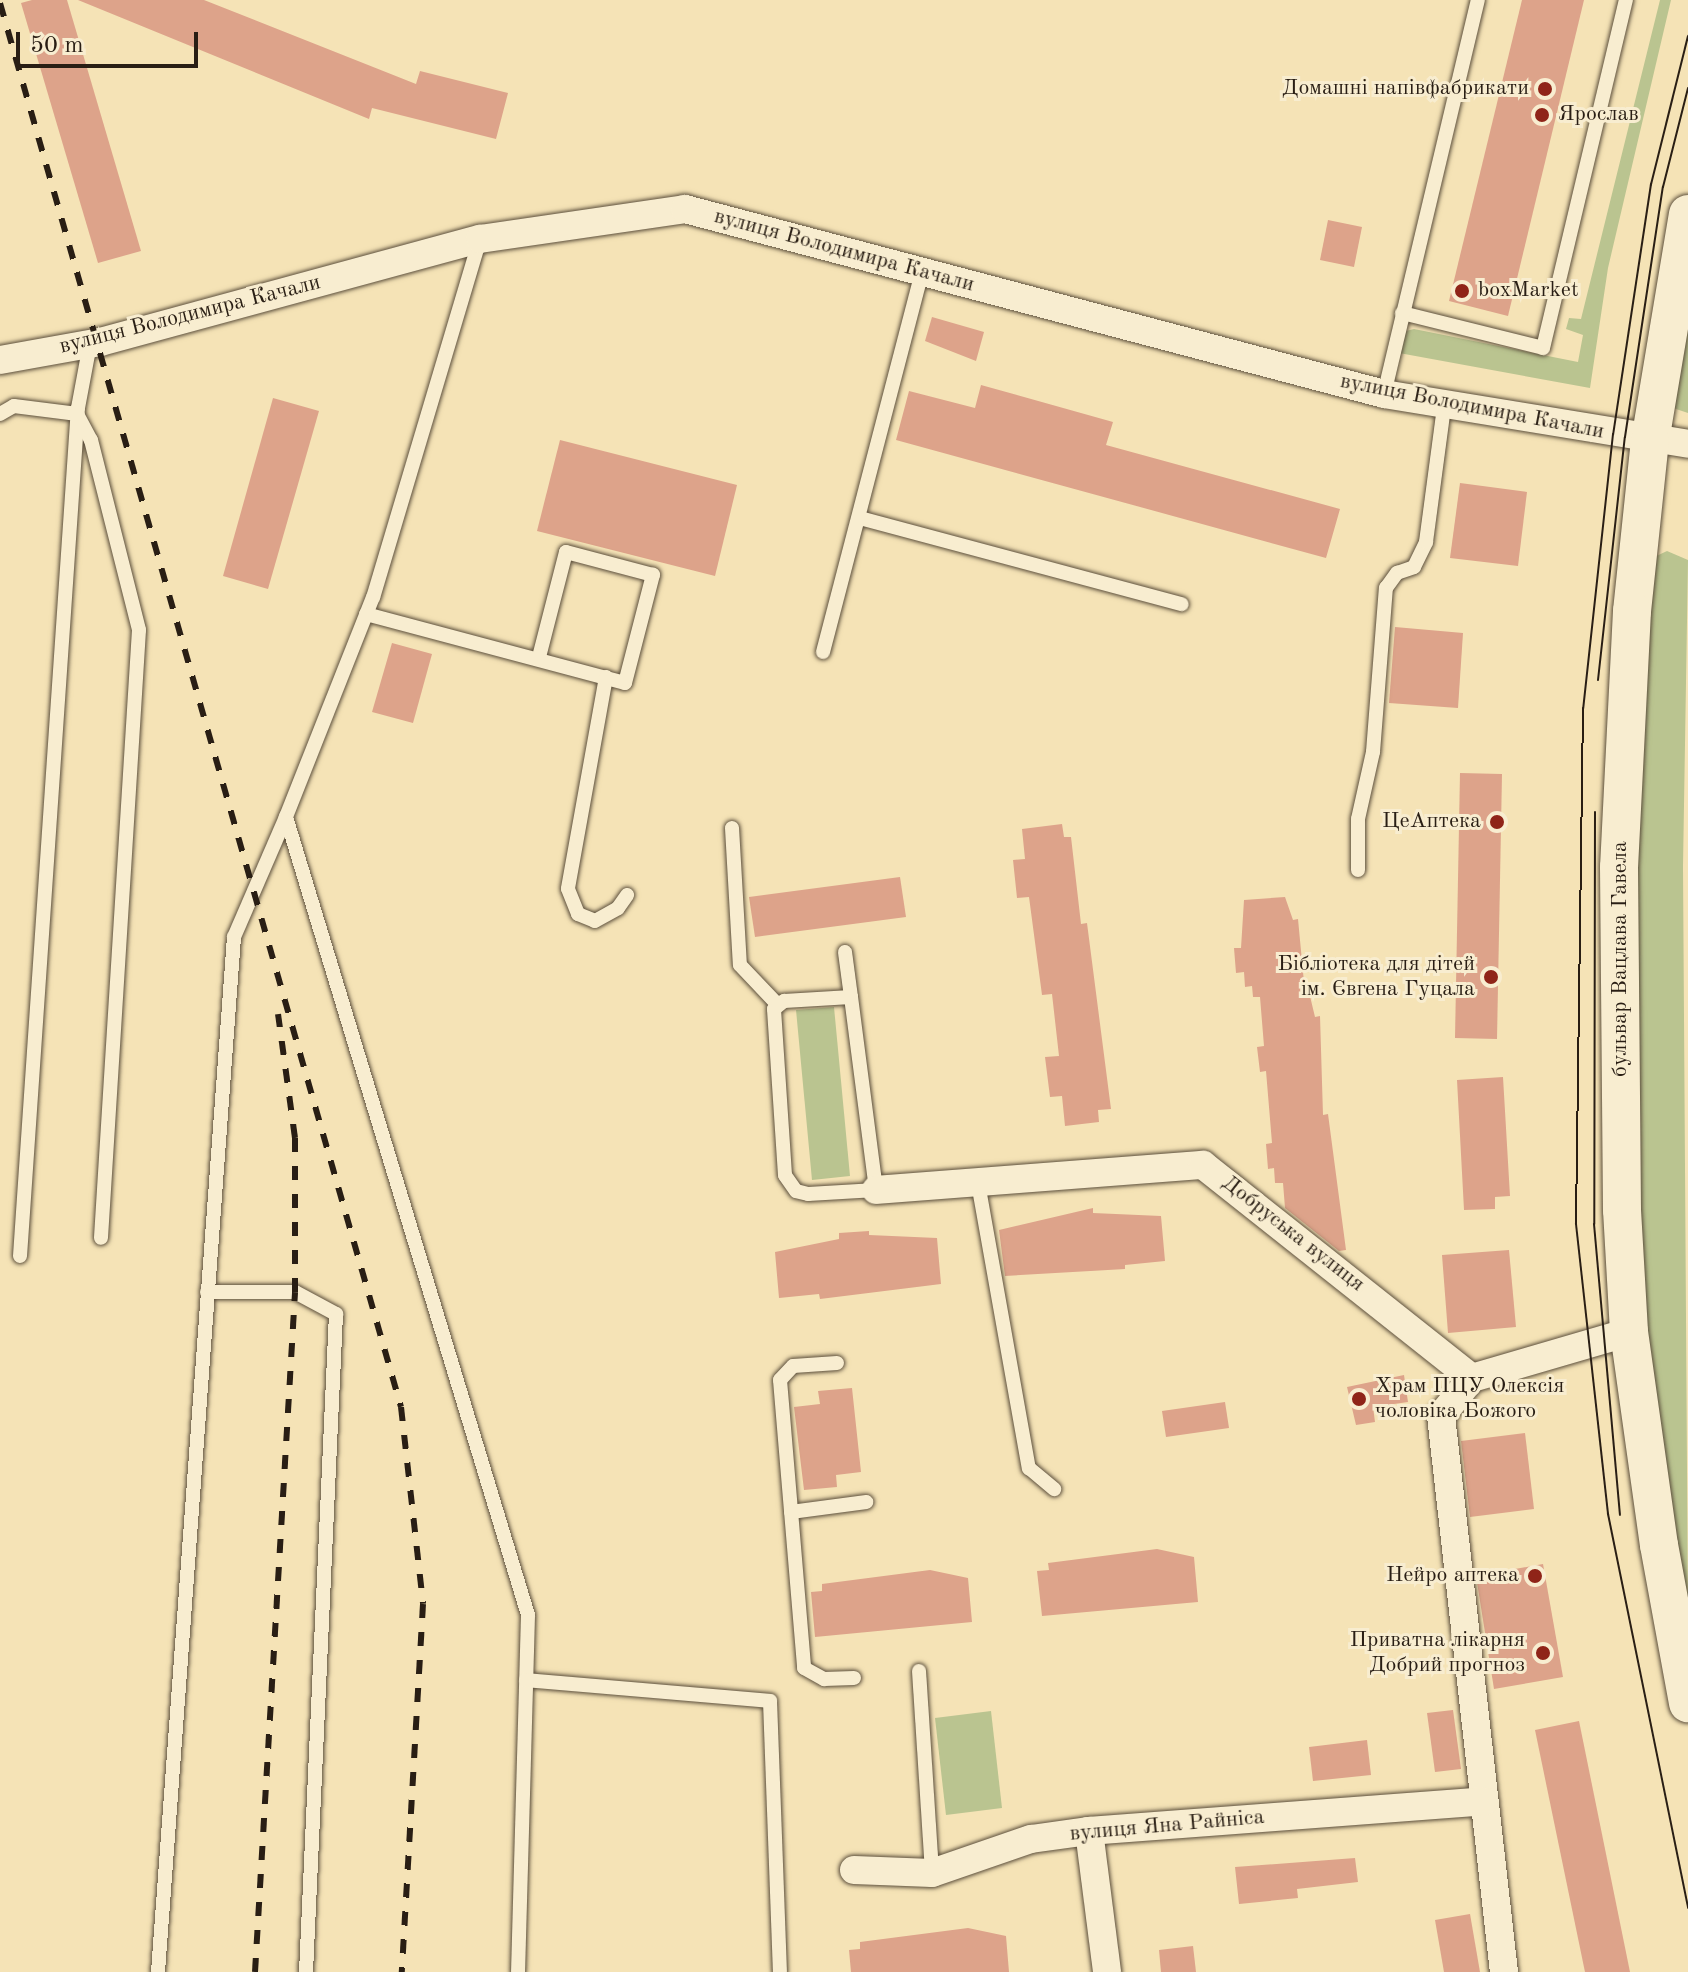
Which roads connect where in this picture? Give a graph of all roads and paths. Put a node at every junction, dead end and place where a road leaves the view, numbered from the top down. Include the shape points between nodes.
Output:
1 (1478, 0) edge
2 (1626, 0) edge
3 (1688, 214) edge
4 (480, 239) junction
5 (922, 272) junction
6 (1402, 313) junction
7 (90, 344) junction
8 (0, 360) edge
9 (1384, 394) junction
10 (1444, 407) junction
11 (0, 414) edge
12 (77, 414) junction
13 (1650, 440) junction
14 (1688, 444) edge
15 (860, 518) junction
16 (1182, 604) dead end
17 (366, 614) junction
18 (823, 652) dead end
19 (539, 657) junction
20 (606, 677) junction
21 (286, 817) junction
22 (732, 828) dead end
23 (1358, 870) dead end
24 (627, 895) dead end
25 (845, 952) dead end
26 (851, 997) junction
27 (778, 1005) junction
28 (978, 1183) junction
29 (876, 1190) junction
30 (101, 1238) dead end
31 (20, 1256) dead end
32 (207, 1292) junction
33 (1629, 1332) junction
34 (837, 1363) dead end
35 (1472, 1378) junction
36 (1054, 1489) dead end
37 (866, 1502) dead end
38 (791, 1512) junction
39 (919, 1671) dead end
40 (854, 1678) dead end
41 (526, 1680) junction
42 (1688, 1703) edge
43 (1484, 1801) junction
44 (1089, 1831) junction
45 (854, 1870) dead end
46 (932, 1873) junction
47 (158, 1972) edge
48 (306, 1972) edge
49 (518, 1972) edge
50 (780, 1972) edge
51 (1107, 1972) edge
52 (1504, 1972) edge

1 - 6 lane
2 - 6 lane via 1543,348
3 - 13 main road, бульвар Вацлава Гавела
4 - 5 street, вулиця Володимира Качали via 685,209
4 - 7 street, вулиця Володимира Качали
4 - 17 lane
5 - 9 street, вулиця Володимира Качали
5 - 15 lane
6 - 9 lane
7 - 8 street, вулиця Володимира Качали
7 - 12 lane
9 - 10 street, вулиця Володимира Качали
10 - 13 street, вулиця Володимира Качали
10 - 23 lane via 1426,542 1414,567 1397,573 1386,588 1373,752 1358,819
11 - 12 lane via 14,406
12 - 30 lane via 91,440 139,630
12 - 31 lane
13 - 14 street, вулиця Володимира Качали
13 - 33 main road, бульвар Вацлава Гавела via 1632,611 1619,867 1622,1210
15 - 16 lane
15 - 18 lane
17 - 19 lane
17 - 21 lane
19 - 20 lane
19 - 20 lane via 566,552 653,575 625,683
20 - 24 lane via 568,889 578,914 595,921 618,908
21 - 32 lane via 234,937
21 - 41 lane via 528,1615
22 - 27 lane via 740,965
25 - 26 lane
26 - 27 lane
26 - 29 lane
27 - 29 lane via 773,1015 785,1175 796,1191 808,1194
28 - 29 street, Добруська вулиця
28 - 35 street, Добруська вулиця via 1203,1165
28 - 36 lane via 1029,1468
32 - 47 lane
32 - 48 lane via 295,1292 336,1314
33 - 35 street
33 - 42 main road, бульвар Вацлава Гавела
34 - 38 lane via 793,1366 780,1380
35 - 43 street via 1441,1416
37 - 38 lane
38 - 40 lane via 804,1668 824,1679
39 - 46 lane
41 - 49 lane
41 - 50 lane via 770,1701
43 - 44 street, вулиця Яна Райніса
43 - 52 street
44 - 46 street, вулиця Яна Райніса via 1031,1839
44 - 51 street
45 - 46 street, вулиця Яна Райніса

